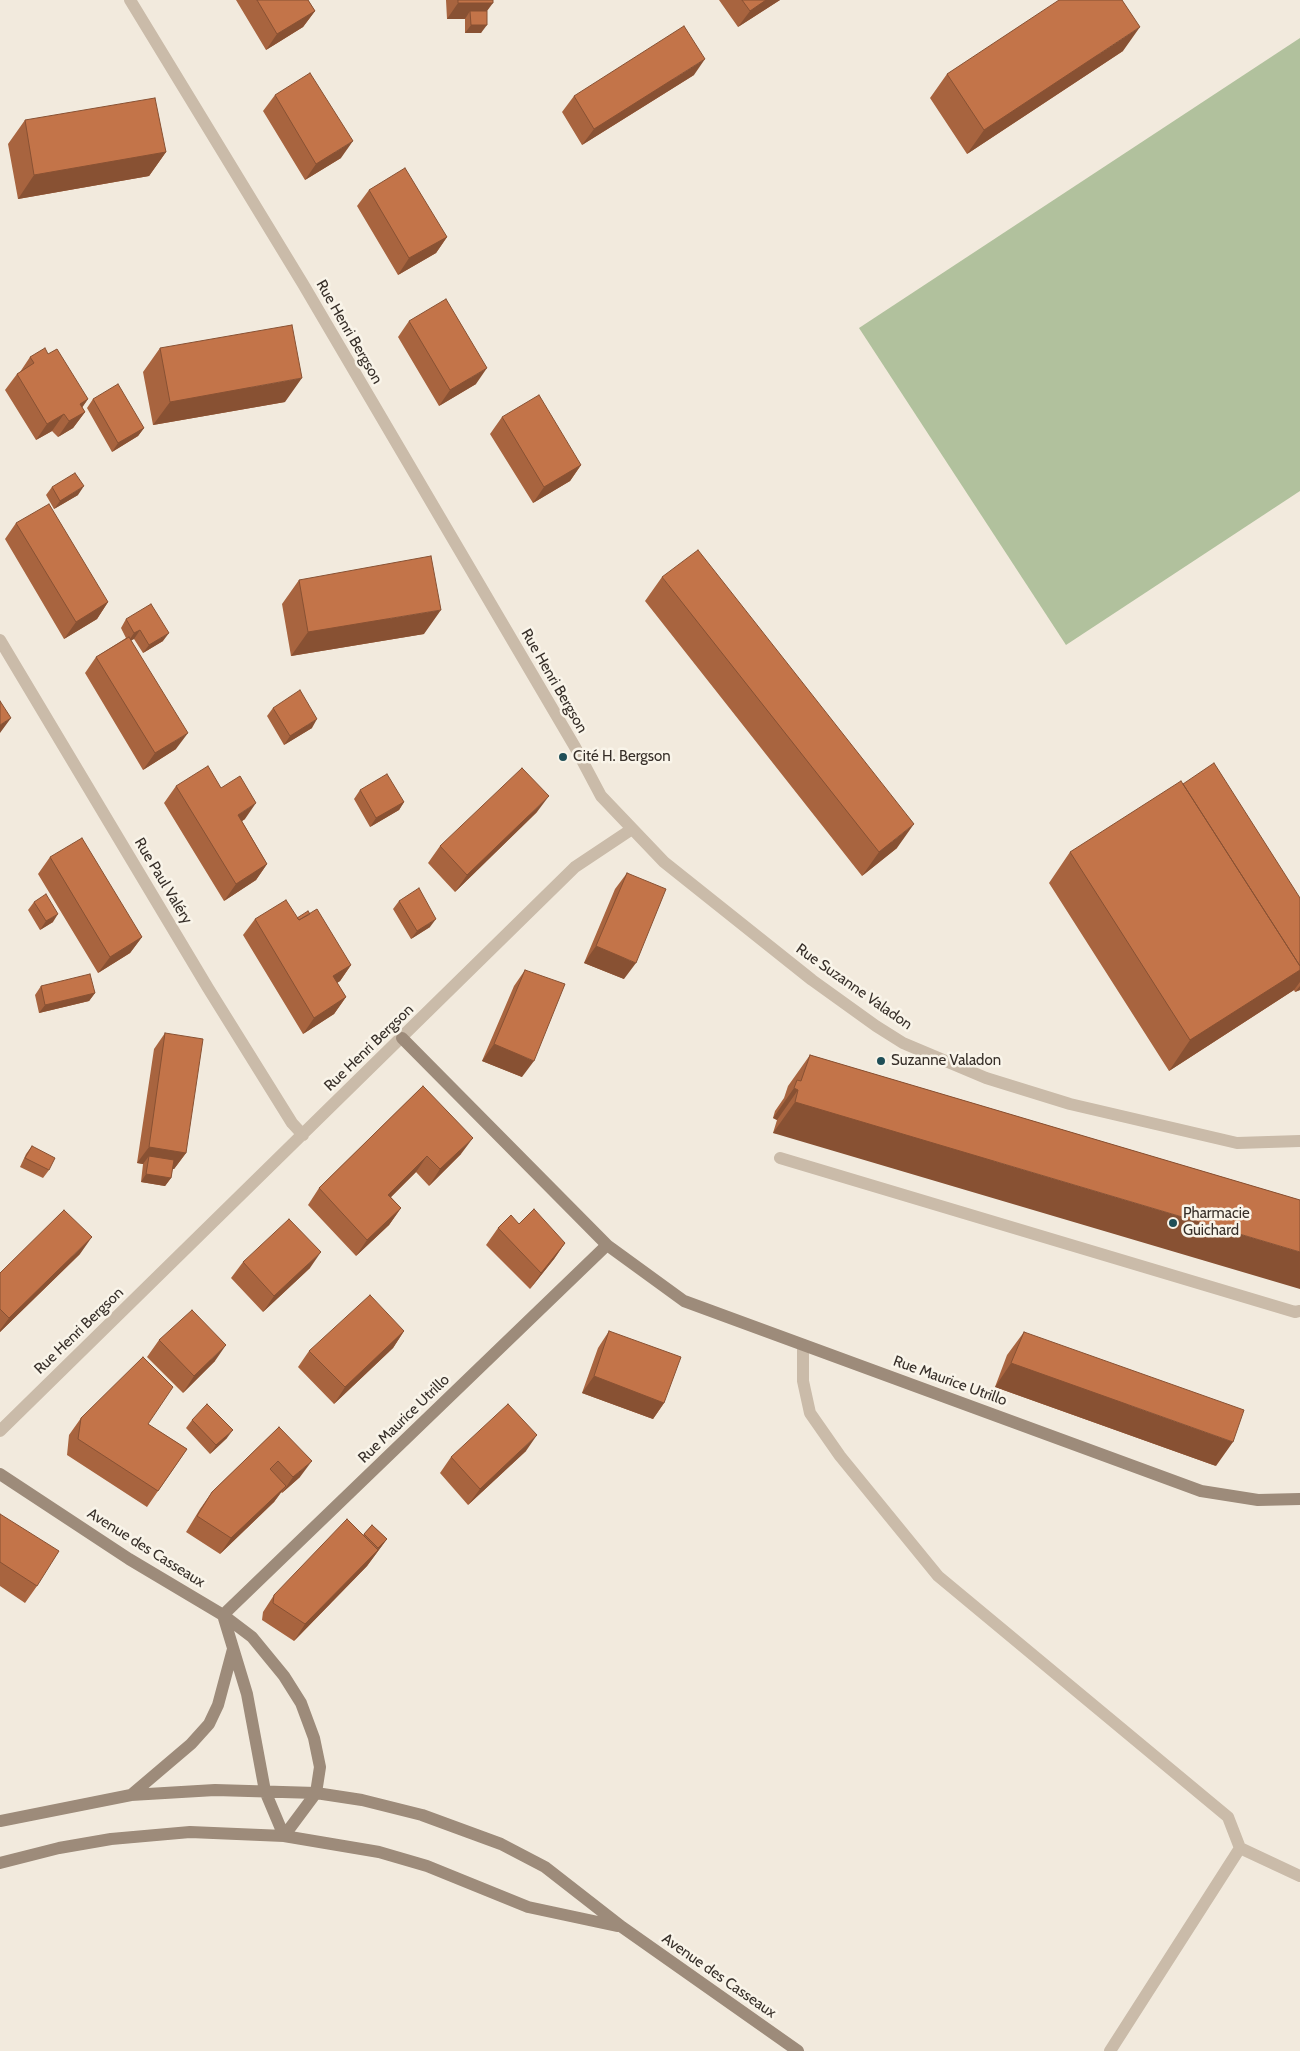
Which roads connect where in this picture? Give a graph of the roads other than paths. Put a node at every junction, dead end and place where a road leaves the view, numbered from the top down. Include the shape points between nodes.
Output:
1 (130, 0) edge
2 (0, 640) edge
3 (632, 829) junction
4 (402, 1038) junction
5 (303, 1135) junction
6 (1300, 1141) edge
7 (780, 1158) dead end
8 (607, 1245) junction
9 (1300, 1311) edge
10 (803, 1344) junction
11 (0, 1431) edge
12 (0, 1474) edge
13 (1300, 1499) edge
14 (224, 1615) junction
15 (233, 1649) junction
16 (265, 1791) junction
17 (316, 1793) junction
18 (131, 1795) junction
19 (0, 1821) edge
20 (284, 1836) junction
21 (1240, 1848) junction
22 (0, 1863) edge
23 (1300, 1876) edge
24 (622, 1928) junction
25 (798, 2051) edge
26 (1110, 2051) edge

1 - 3 street, Rue Henri Bergson via 303,284 601,796
2 - 5 street, Rue Paul Valéry via 208,988 292,1123
3 - 4 street, Rue Henri Bergson via 575,867
3 - 6 street, Rue Suzanne Valadon via 664,862 812,980 903,1043 986,1078 1070,1104 1237,1143
4 - 5 street, Rue Henri Bergson
4 - 8 street, Rue Maurice Utrillo
5 - 11 street, Rue Henri Bergson
7 - 9 street
8 - 10 street, Rue Maurice Utrillo via 684,1301
8 - 14 street, Rue Maurice Utrillo
10 - 13 street, Rue Maurice Utrillo via 1201,1491 1258,1500
10 - 21 street via 802,1381 810,1413 840,1456 938,1576 1228,1817
12 - 14 street, Avenue des Casseaux via 129,1559
14 - 15 street
14 - 17 street, Avenue des Casseaux via 252,1637 301,1703 314,1738 320,1767
15 - 16 street via 247,1694
15 - 18 street via 218,1705 209,1724 191,1744
16 - 17 street, Avenue des Casseaux
16 - 18 street, Avenue des Casseaux
16 - 20 street
17 - 20 street
17 - 24 street, Avenue des Casseaux via 422,1815 501,1844 544,1867
18 - 19 street, Avenue des Casseaux
20 - 22 street via 190,1832 121,1838 59,1848
20 - 24 street via 379,1852 426,1866 528,1907
21 - 23 street
21 - 26 street
24 - 25 street, Avenue des Casseaux

